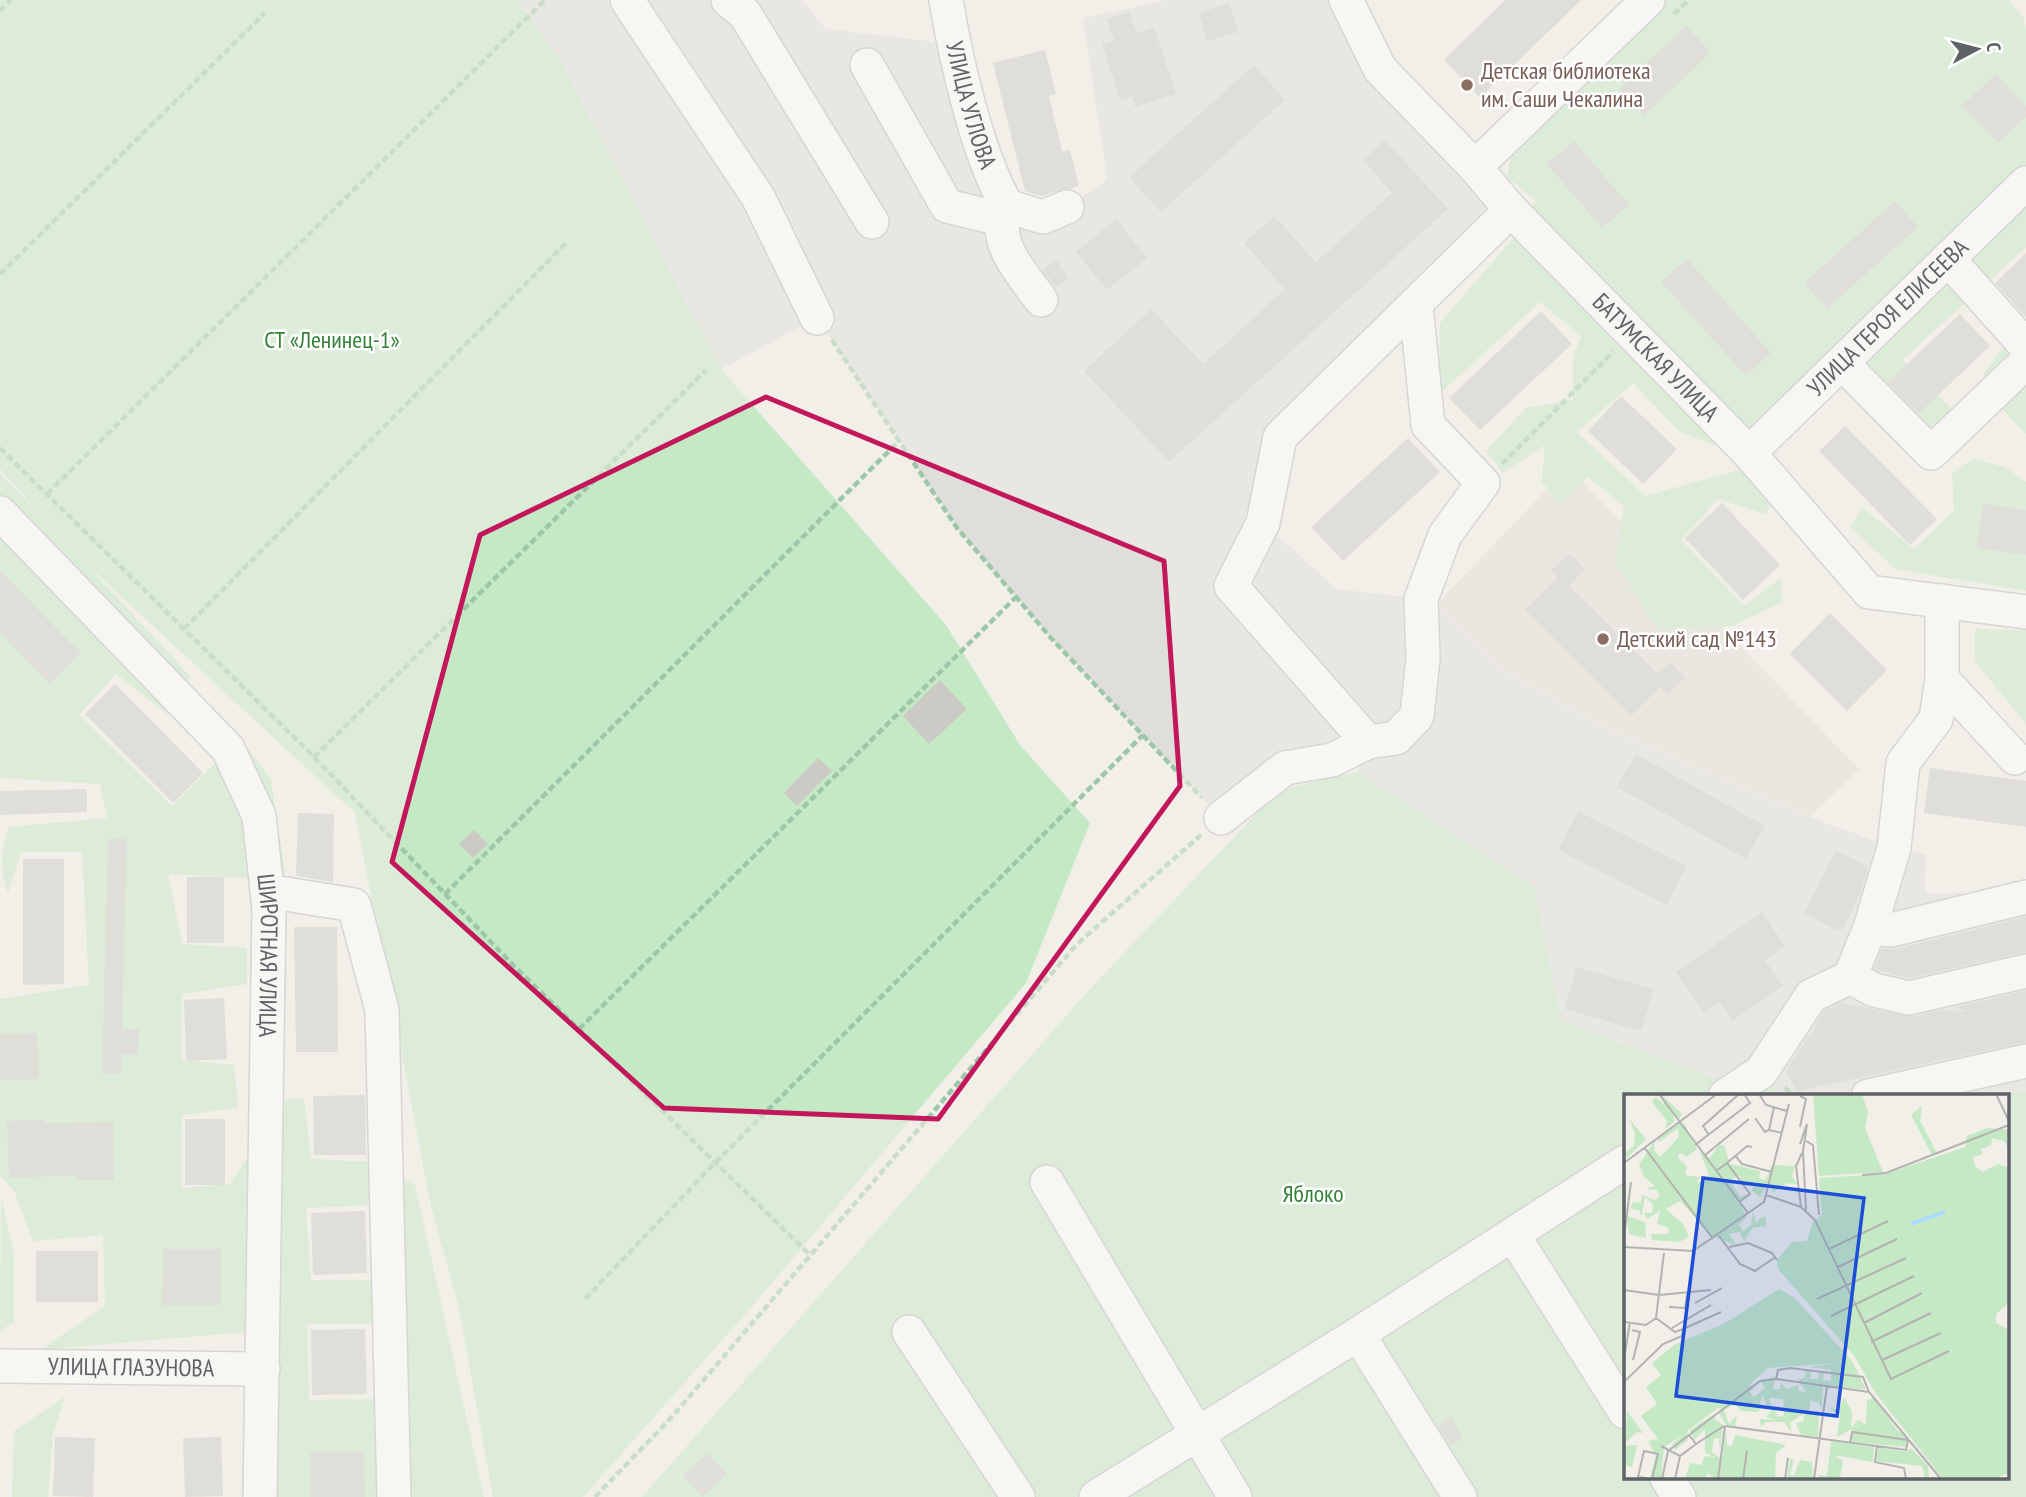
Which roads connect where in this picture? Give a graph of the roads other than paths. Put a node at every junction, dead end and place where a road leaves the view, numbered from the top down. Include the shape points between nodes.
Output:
1 (626, 0) edge
2 (728, 0) edge
3 (946, 0) edge
4 (1346, 0) edge
5 (1648, 0) edge
6 (867, 65) dead end
7 (1475, 167) junction
8 (2023, 192) edge
9 (1067, 206) dead end
10 (1511, 210) junction
11 (1004, 213) junction
12 (872, 222) dead end
13 (1948, 259) junction
14 (1041, 300) dead end
15 (1416, 306) junction
16 (817, 318) road end
17 (2026, 346) edge
18 (2026, 362) edge
19 (1842, 363) junction
20 (1749, 453) junction
21 (0, 513) edge
22 (1942, 601) junction
23 (2026, 612) edge
24 (1942, 678) junction
25 (1362, 757) junction
26 (2015, 758) dead end
27 (1221, 818) road end
28 (267, 891) junction
29 (2026, 897) edge
30 (1870, 928) junction
31 (2026, 971) edge
32 (1850, 977) junction
33 (2026, 1061) edge
34 (1728, 1094) edge
35 (1877, 1094) edge
36 (1624, 1163) edge
37 (1047, 1182) dead end
38 (1513, 1235) junction
39 (909, 1332) dead end
40 (1358, 1334) junction
41 (0, 1366) edge
42 (263, 1368) junction
43 (1624, 1410) edge
44 (1196, 1435) junction
45 (1668, 1480) edge
46 (260, 1497) edge
47 (394, 1497) edge
48 (1018, 1497) edge
49 (1096, 1497) edge
50 (1235, 1497) edge
51 (1460, 1497) edge
52 (1679, 1497) edge

1 - 16 street via 758,197
2 - 12 street via 745,14
3 - 11 street, УЛИЦА УГЛОВА via 953,44
4 - 7 street, БАТУМСКАЯ УЛИЦА via 1380,69
5 - 7 street
6 - 11 street via 947,206
7 - 10 street, БАТУМСКАЯ УЛИЦА
8 - 13 street, УЛИЦА ГЕРОЯ ЕЛИСЕЕВА
9 - 11 street via 1043,217
10 - 15 street
10 - 20 street, БАТУМСКАЯ УЛИЦА
11 - 14 street, УЛИЦА УГЛОВА via 1005,248
13 - 17 street
13 - 19 street, УЛИЦА ГЕРОЯ ЕЛИСЕЕВА
15 - 25 street via 1428,425 1483,483 1445,534 1421,599 1423,658 1417,716 1396,738
15 - 25 street via 1280,437 1263,523 1231,586
18 - 19 street via 1931,453
19 - 20 street, УЛИЦА ГЕРОЯ ЕЛИСЕЕВА
20 - 22 street, БАТУМСКАЯ УЛИЦА via 1869,592
21 - 28 street, ШИРОТНАЯ УЛИЦА via 228,749 260,816
22 - 23 street, БАТУМСКАЯ УЛИЦА
22 - 24 street
24 - 26 street
24 - 30 street via 1936,719 1903,763 1894,848
25 - 27 street via 1285,768
28 - 42 street, ШИРОТНАЯ УЛИЦА
28 - 47 street via 354,905 383,1010
29 - 30 street via 1891,930
30 - 32 street
31 - 32 street via 1909,999 1874,990
32 - 34 street via 1811,996 1762,1072
33 - 35 street
36 - 38 street
37 - 44 street
38 - 40 street
38 - 43 street
39 - 48 street
40 - 44 street
40 - 51 street
41 - 42 street, УЛИЦА ГЛАЗУНОВА
42 - 46 street, ШИРОТНАЯ УЛИЦА
44 - 49 street
44 - 50 street
45 - 52 street

